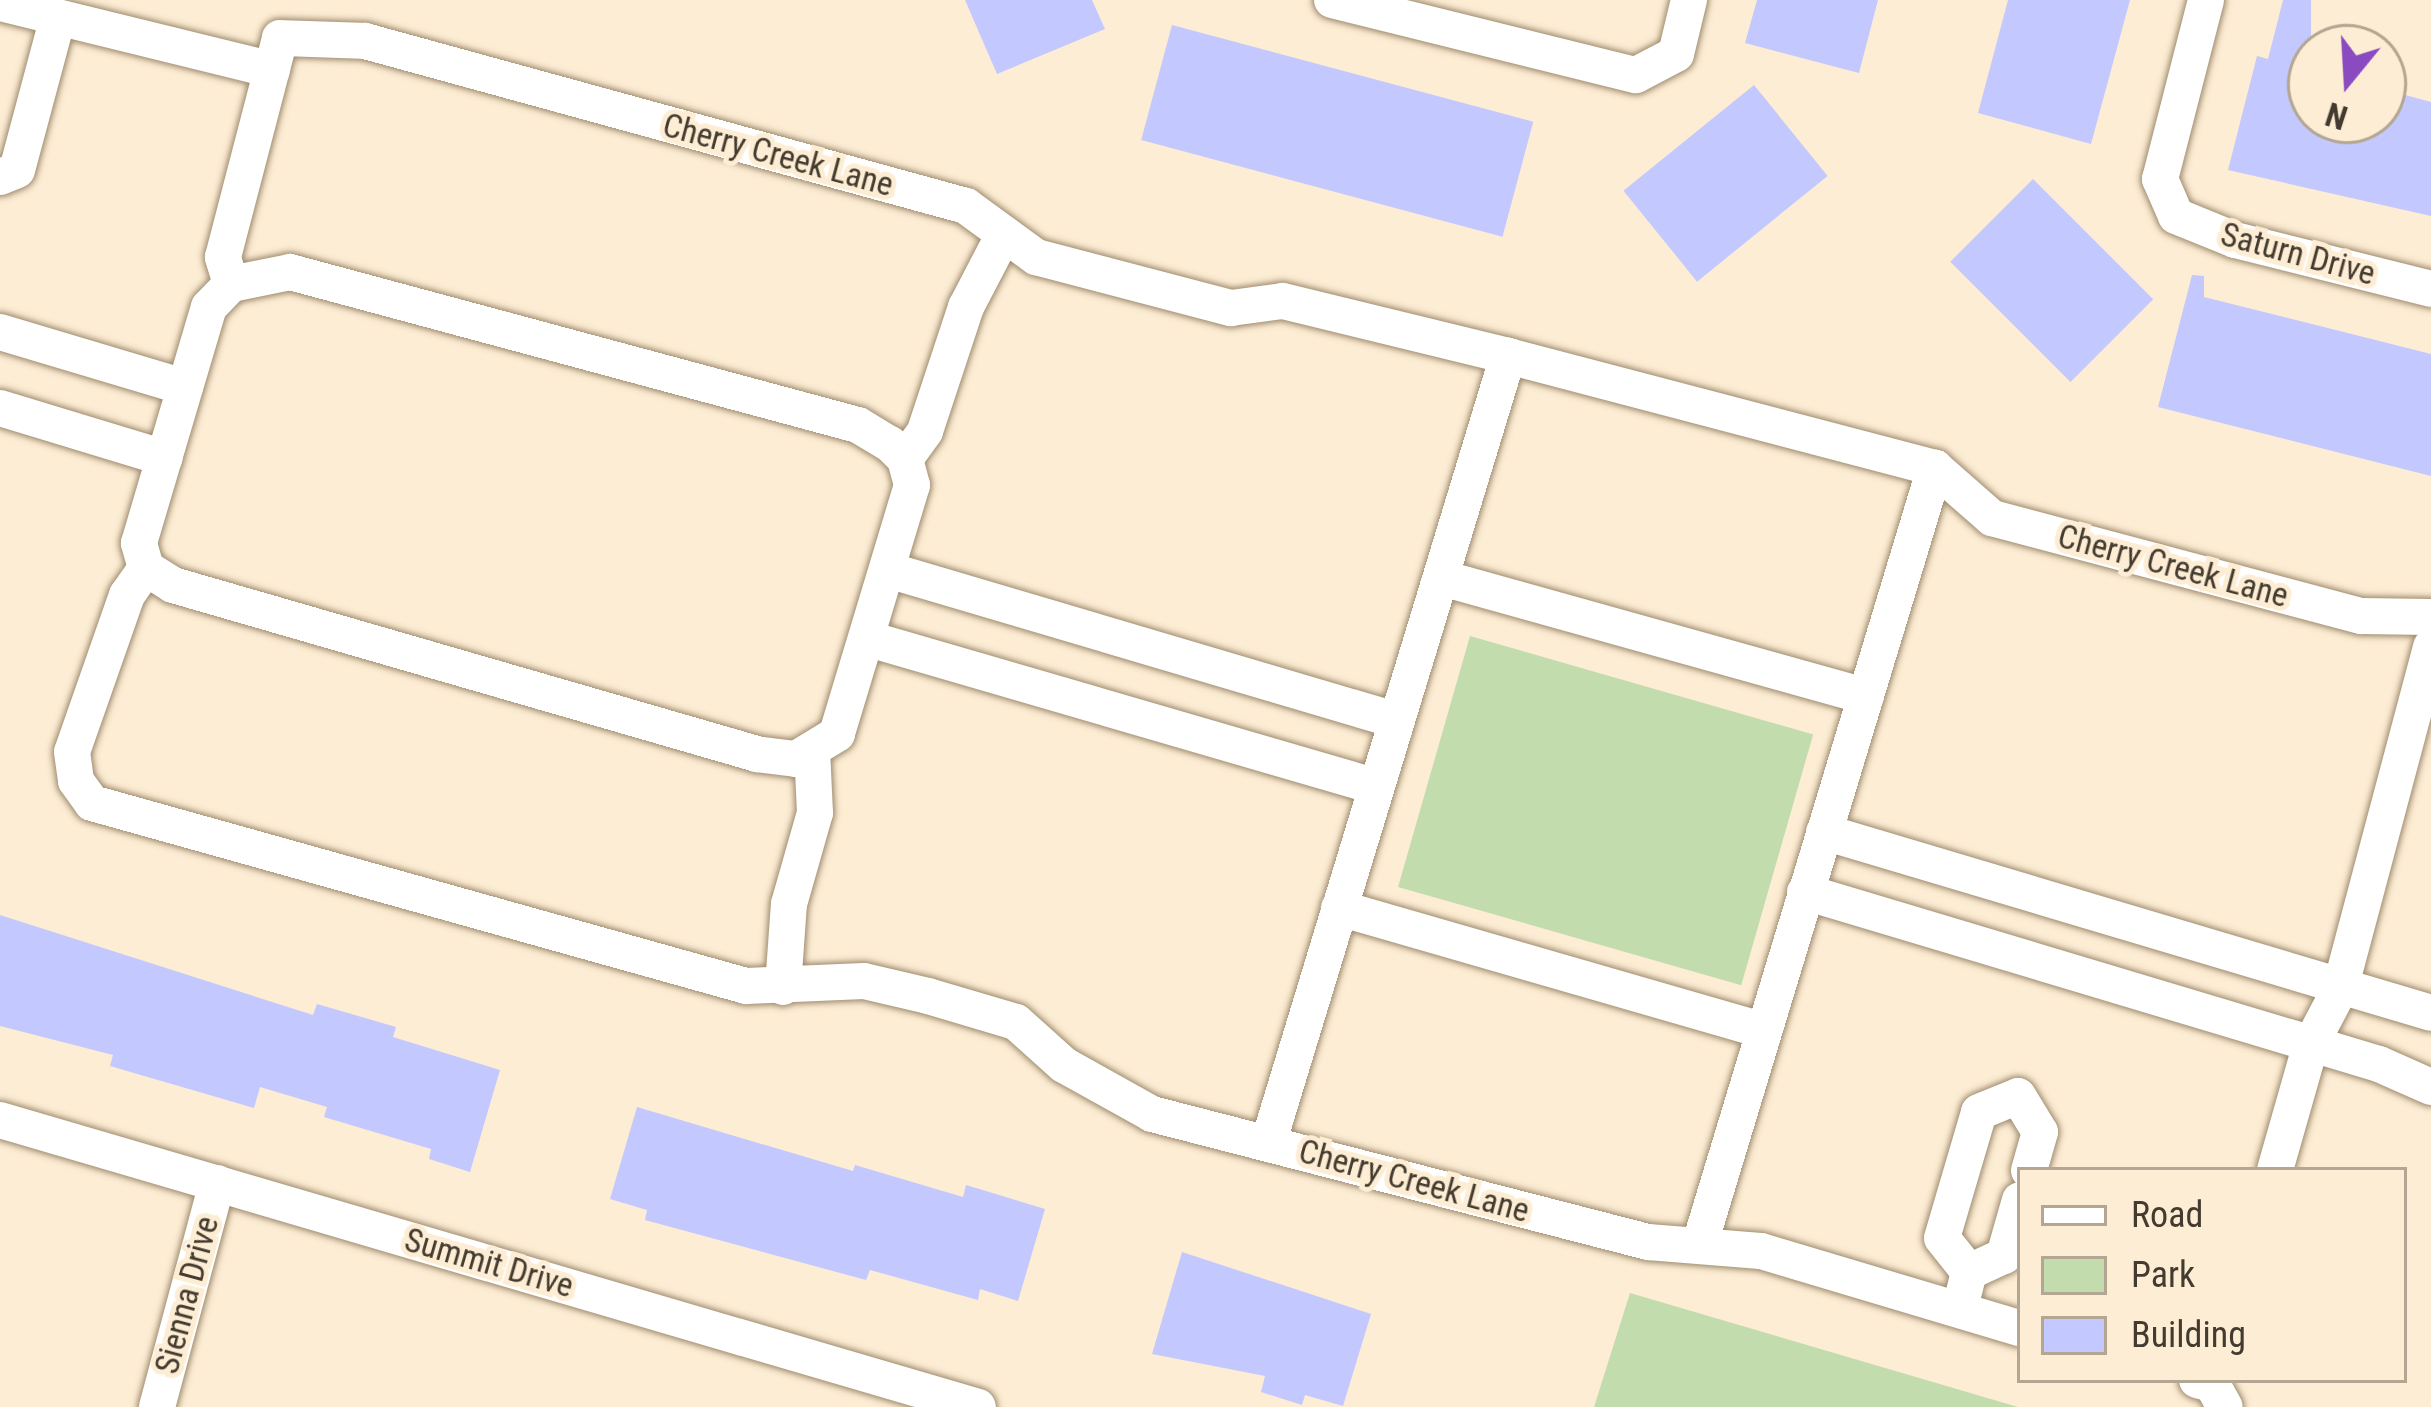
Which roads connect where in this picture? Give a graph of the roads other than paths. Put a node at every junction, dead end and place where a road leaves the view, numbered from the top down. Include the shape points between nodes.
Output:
1 (1332, 0) edge
2 (1689, 0) edge
3 (2206, 0) edge
4 (0, 3) edge
5 (58, 17) junction
6 (272, 70) junction
7 (0, 178) edge
8 (1004, 234) junction
9 (231, 284) junction
10 (2431, 289) edge
11 (0, 332) edge
12 (1508, 356) junction
13 (185, 387) junction
14 (0, 408) edge
15 (165, 458) junction
16 (905, 459) junction
17 (1935, 468) junction
18 (146, 568) junction
19 (888, 570) junction
20 (1442, 578) junction
21 (2431, 617) edge
22 (869, 639) junction
23 (2431, 646) edge
24 (1865, 696) junction
25 (1396, 720) junction
26 (812, 750) junction
27 (1374, 786) junction
28 (1824, 832) junction
29 (1805, 892) junction
30 (1339, 908) junction
31 (2085, 913) junction
32 (2068, 970) junction
33 (783, 986) junction
34 (2340, 989) junction
35 (2431, 1012) edge
36 (1763, 1030) junction
37 (2311, 1044) junction
38 (2431, 1087) edge
39 (0, 1120) edge
40 (1268, 1144) junction
41 (2030, 1167) edge
42 (2276, 1167) edge
43 (218, 1183) junction
44 (2017, 1210) edge
45 (1701, 1240) junction
46 (1969, 1272) junction
47 (1958, 1310) junction
48 (2017, 1327) edge
49 (157, 1407) edge
50 (978, 1407) edge

1 - 2 street via 1636,75 1676,54
3 - 10 street, Saturn Drive via 2160,179 2176,216 2235,240
4 - 5 street
5 - 6 street
5 - 7 street via 17,170
6 - 8 street, Cherry Creek Lane via 280,38 365,41 967,206
6 - 9 street via 223,257
8 - 12 street, Cherry Creek Lane via 1036,257 1173,294 1232,308 1283,301
8 - 16 street via 966,307 925,431
9 - 13 street, Cherry Creek Lane via 208,307
9 - 16 street via 290,272 858,425
11 - 13 street
12 - 17 street, Cherry Creek Lane
12 - 20 street, Cherry Creek Lane
13 - 15 street, Cherry Creek Lane
14 - 15 street
15 - 18 street, Cherry Creek Lane via 140,543
16 - 19 street via 912,485
17 - 21 street, Cherry Creek Lane via 1992,518 2361,616
17 - 24 street
18 - 26 street via 173,585 757,754 796,758
18 - 33 street, Cherry Creek Lane via 127,596 72,752 76,781 92,803 746,986
19 - 22 street
19 - 25 street
20 - 24 street
20 - 25 street, Cherry Creek Lane
22 - 26 street via 849,712 837,734
22 - 27 street
23 - 34 street
24 - 28 street
25 - 27 street, Cherry Creek Lane
26 - 33 street via 815,813 789,904
27 - 30 street, Cherry Creek Lane
28 - 29 street
28 - 31 street
29 - 32 street
29 - 36 street
30 - 36 street
30 - 40 street, Cherry Creek Lane
31 - 32 street
31 - 34 street
32 - 37 street
33 - 40 street, Cherry Creek Lane via 864,982 1016,1022 1112,1095
34 - 35 street
34 - 37 street
36 - 45 street
37 - 38 street
37 - 42 street
39 - 43 street, Summit Drive
40 - 45 street, Cherry Creek Lane via 1648,1242
41 - 46 street via 2040,1132 2018,1096 1979,1112 1942,1238
43 - 49 street, Sienna Drive
43 - 50 street, Summit Drive
44 - 46 street via 2004,1256
45 - 47 street, Cherry Creek Lane
46 - 47 street
47 - 48 street, Cherry Creek Lane

